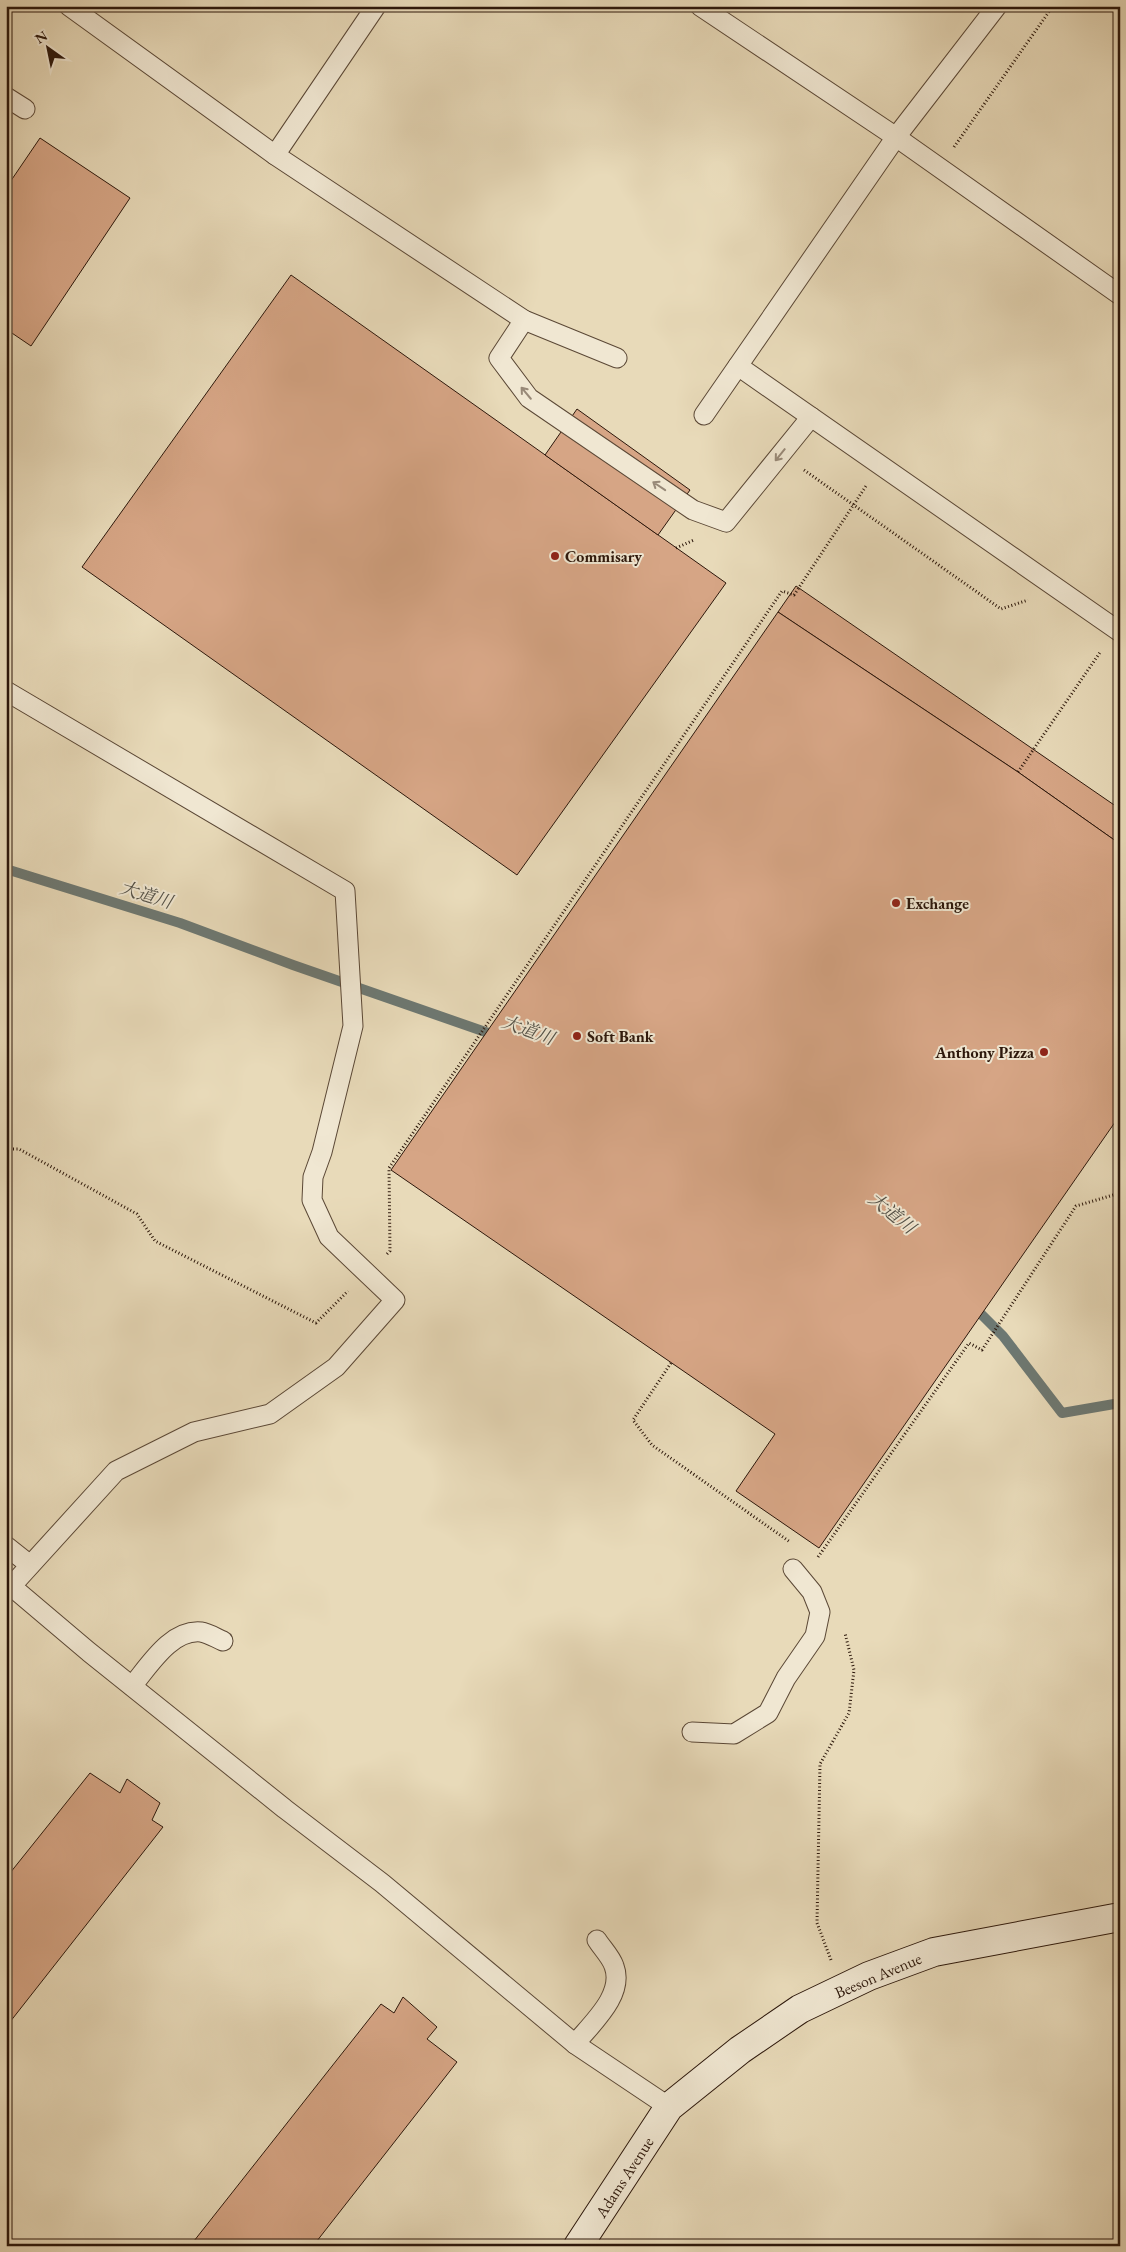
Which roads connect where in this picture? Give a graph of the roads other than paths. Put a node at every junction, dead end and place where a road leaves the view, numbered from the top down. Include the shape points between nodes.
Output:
1 (69, 6) edge
2 (376, 6) edge
3 (700, 6) edge
4 (997, 6) edge
5 (6, 97) edge
6 (25, 109) dead end
7 (896, 137) junction
8 (275, 155) junction
9 (1120, 295) edge
10 (524, 320) junction
11 (617, 358) dead end
12 (738, 366) junction
13 (704, 415) dead end
14 (811, 417) junction
15 (1118, 631) edge
16 (6, 691) edge
17 (6, 1546) edge
18 (30, 1565) junction
19 (797, 1575) road end
20 (9, 1589) edge
21 (223, 1641) dead end
22 (132, 1686) junction
23 (692, 1732) dead end
24 (1120, 1917) edge
25 (597, 1940) dead end
26 (575, 2044) junction
27 (669, 2107) junction
28 (578, 2246) edge

1 - 8 lane
2 - 8 lane
3 - 7 lane
4 - 7 lane
5 - 6 lane
7 - 9 lane
7 - 12 lane
8 - 10 lane
10 - 11 lane
14 -> 10 lane via 726,522 693,510 529,398 499,358
12 - 13 lane
12 - 14 lane
14 - 15 lane
16 - 18 lane via 345,891 353,1026 314,1177 312,1200 329,1237 395,1300 336,1367 270,1414 194,1432 116,1471
17 - 18 lane
18 - 20 lane
19 - 23 lane via 812,1592 820,1612 815,1636 786,1678 768,1712 734,1734
20 - 22 lane
21 - 22 lane via 201,1632 180,1636 164,1648
22 - 26 lane via 382,1883
24 - 27 street, Beeson Avenue via 934,1952 869,1976 800,2009 740,2050
25 - 26 lane via 615,1967 615,1990 602,2012
26 - 27 lane
27 - 28 street, Adams Avenue

